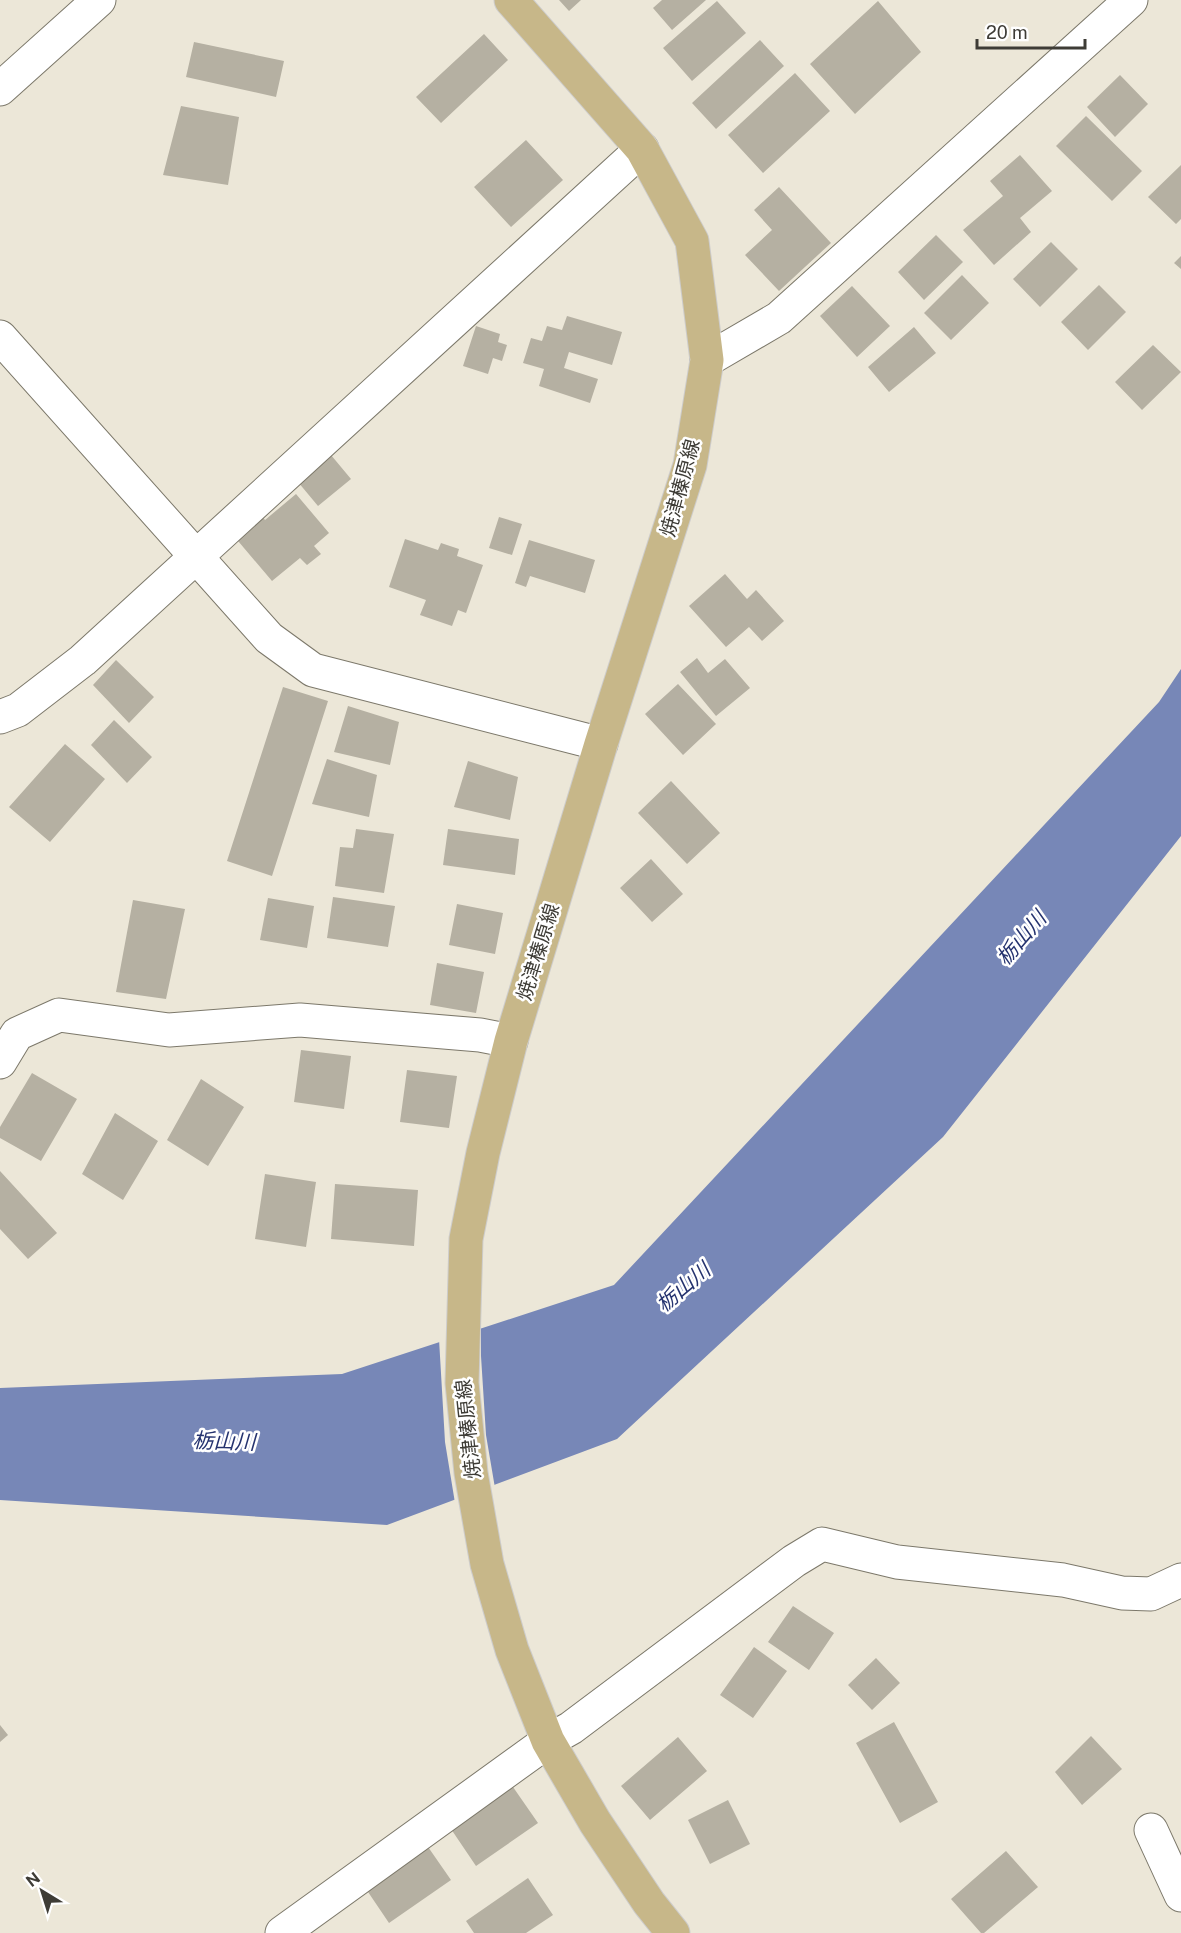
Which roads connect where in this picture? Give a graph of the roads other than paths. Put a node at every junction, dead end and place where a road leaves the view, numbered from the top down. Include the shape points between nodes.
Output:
1 (99, 0) edge
2 (511, 0) edge
3 (1131, 0) edge
4 (0, 88) edge
5 (642, 149) junction
6 (0, 337) edge
7 (708, 360) junction
8 (198, 556) junction
9 (0, 717) edge
10 (601, 744) junction
11 (511, 1041) junction
12 (0, 1062) edge
13 (1181, 1580) edge
14 (548, 1741) junction
15 (1151, 1830) dead end
16 (1181, 1895) edge
17 (282, 1933) edge
18 (673, 1933) edge

1 - 4 street
2 - 5 main road, 焼津榛原線
3 - 7 street via 779,318
5 - 7 main road, 焼津榛原線 via 692,241
5 - 8 street
6 - 8 street
7 - 10 main road, 焼津榛原線 via 690,465
8 - 9 street via 83,660 18,710
8 - 10 street via 269,638 313,670
10 - 11 main road, 焼津榛原線
11 - 12 street via 300,1020 169,1030 59,1015 17,1034
11 - 14 main road, 焼津榛原線 via 465,1239 462,1383 471,1473 487,1564 512,1650
13 - 14 street via 1151,1594 1122,1593 1063,1580 897,1562 822,1544
14 - 17 street
14 - 18 main road, 焼津榛原線 via 595,1822
15 - 16 street

